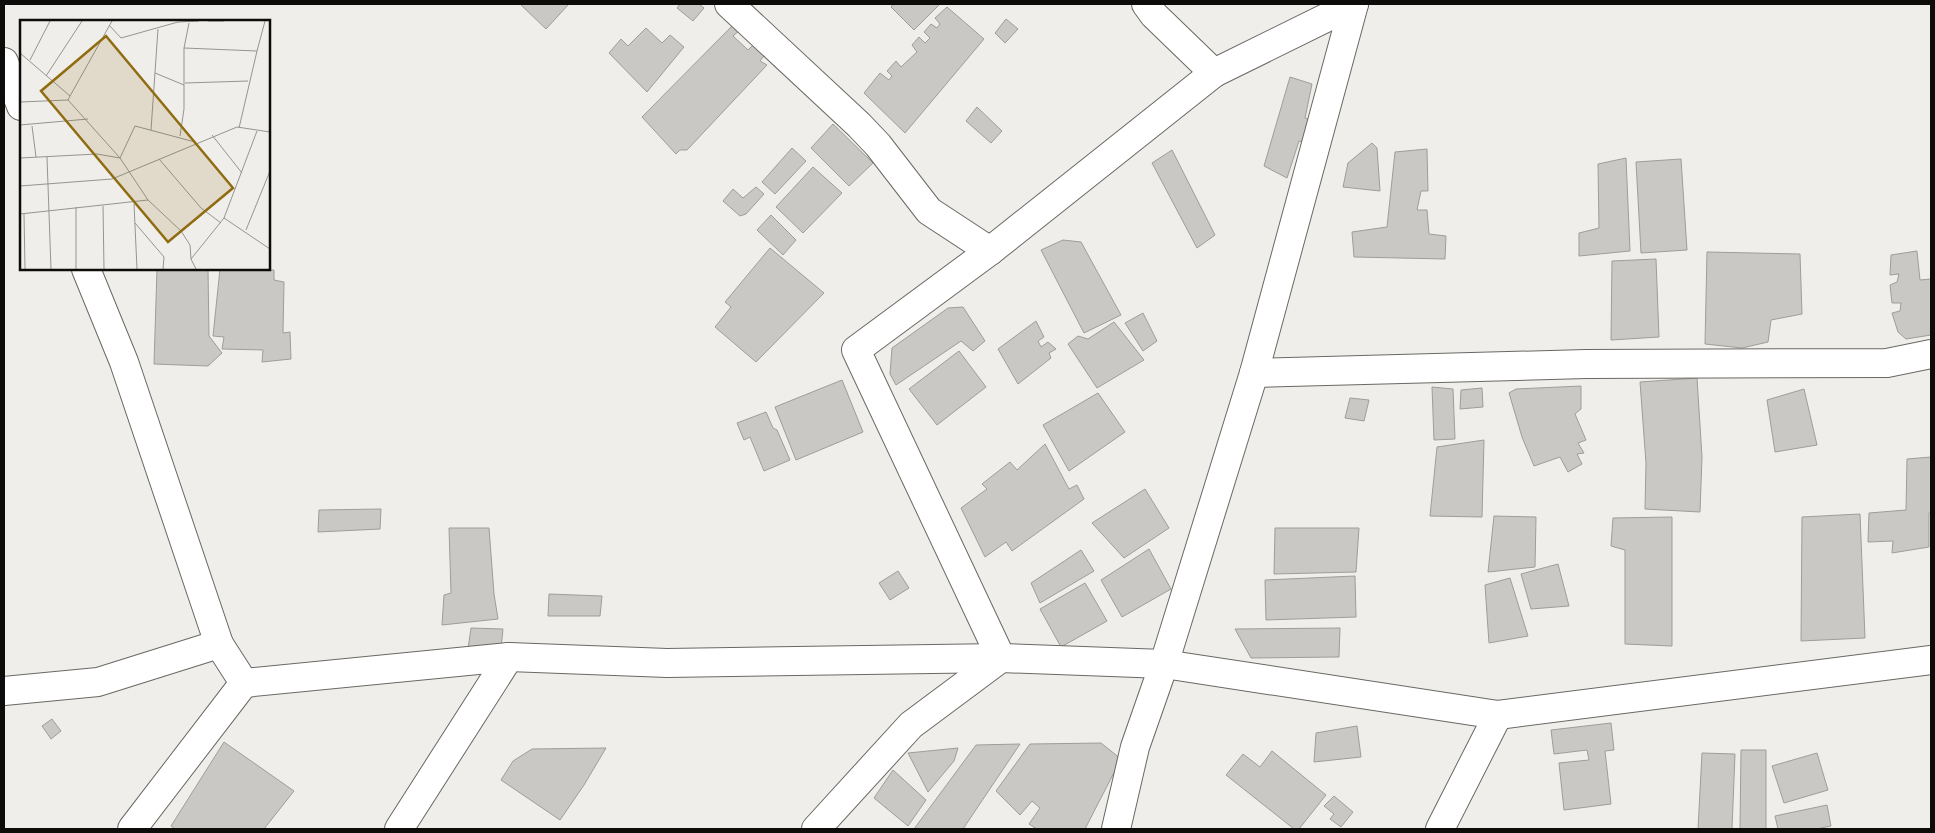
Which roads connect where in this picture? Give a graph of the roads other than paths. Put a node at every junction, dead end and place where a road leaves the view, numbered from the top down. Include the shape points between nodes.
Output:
1 (729, 4) edge
2 (1146, 4) edge
3 (1354, 4) edge
4 (4, 62) edge
5 (1214, 74) junction
6 (20, 103) edge
7 (990, 251) junction
8 (86, 270) edge
9 (1931, 354) edge
10 (1254, 373) junction
11 (218, 644) junction
12 (509, 657) junction
13 (1001, 658) junction
14 (1931, 660) edge
15 (1164, 664) junction
16 (244, 683) junction
17 (4, 691) edge
18 (1498, 715) junction
19 (132, 829) edge
20 (399, 829) edge
21 (816, 829) edge
22 (1116, 829) edge
23 (1440, 829) edge

1 - 7 street via 859,125 930,211
2 - 5 street
3 - 5 street
3 - 10 street
4 - 6 street
5 - 7 street
7 - 13 street via 856,350
8 - 11 street via 124,362
9 - 10 street via 1887,363 1586,364
10 - 15 street
11 - 16 street
11 - 17 street via 98,682
12 - 13 street via 667,664
12 - 16 street
12 - 20 street
13 - 15 street
13 - 21 street via 911,725
14 - 18 street
15 - 18 street
15 - 22 street via 1135,747
16 - 19 street
18 - 23 street

